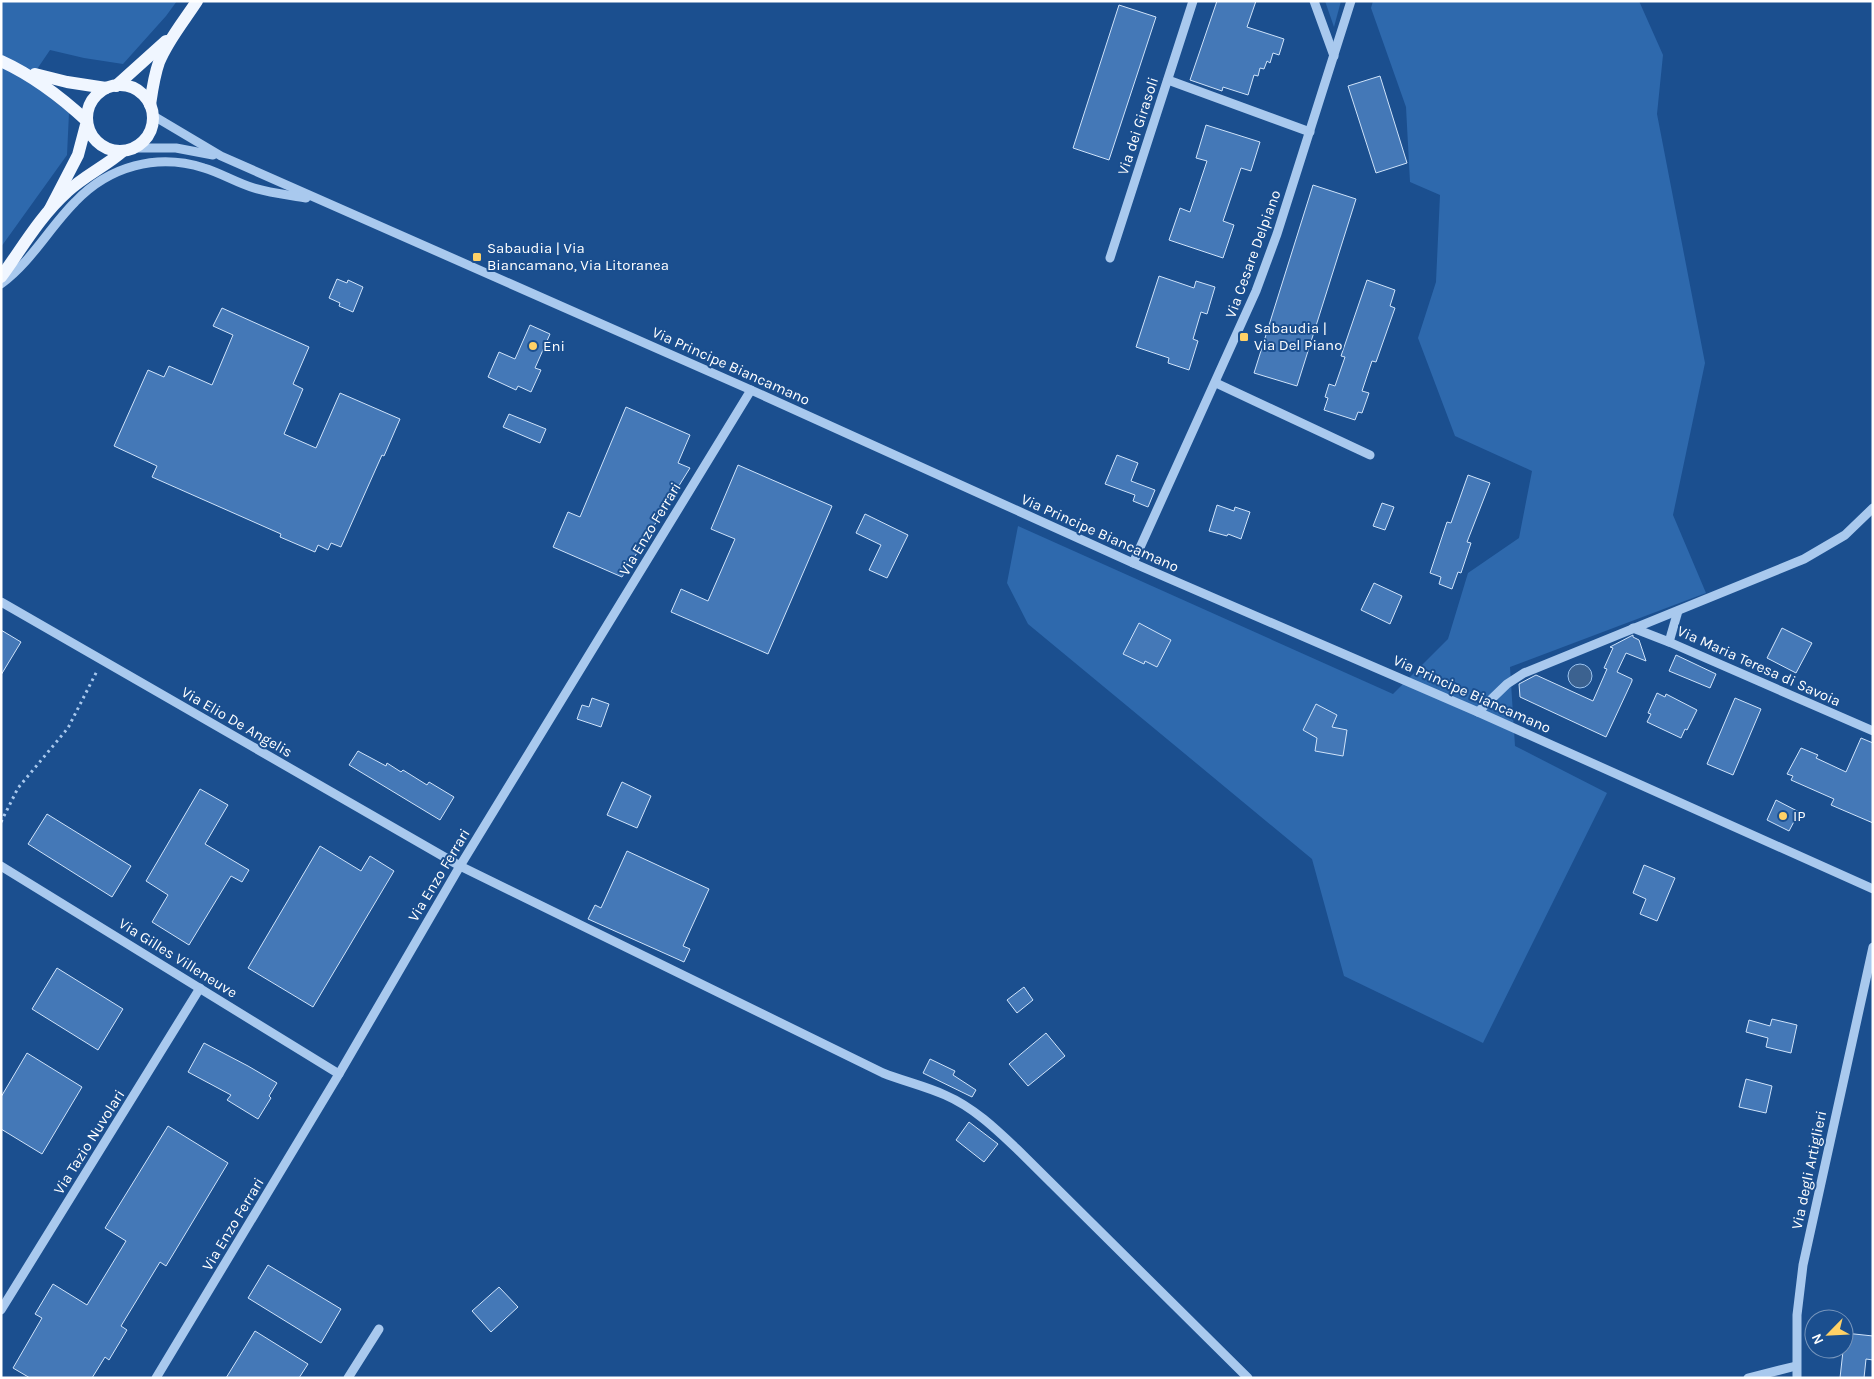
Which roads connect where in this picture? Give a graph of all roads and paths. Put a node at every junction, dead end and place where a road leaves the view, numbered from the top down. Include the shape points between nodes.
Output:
1 (197, 1) edge
2 (1193, 1) edge
3 (1314, 1) edge
4 (1351, 1) edge
5 (174, 35) junction
6 (1334, 56) junction
7 (1, 61) edge
8 (25, 72) junction
9 (1168, 80) junction
10 (111, 87) junction
11 (151, 110) junction
12 (87, 121) junction
13 (1310, 132) junction
14 (128, 150) junction
15 (221, 156) junction
16 (318, 199) junction
17 (50, 209) junction
18 (1110, 258) dead end
19 (1, 277) edge
20 (1, 284) edge
21 (1216, 383) junction
22 (751, 390) junction
23 (1370, 455) dead end
24 (1873, 508) edge
25 (1133, 563) junction
26 (1, 602) edge
27 (1678, 611) junction
28 (1633, 628) junction
29 (1669, 642) junction
30 (103, 661) junction
31 (1478, 712) junction
32 (1873, 731) edge
33 (1, 822) edge
34 (1, 866) edge
35 (460, 866) junction
36 (1873, 889) edge
37 (1873, 947) edge
38 (1871, 967) edge
39 (200, 988) junction
40 (339, 1074) junction
41 (1, 1310) edge
42 (379, 1329) dead end
43 (1796, 1366) junction
44 (156, 1378) edge
45 (348, 1378) edge
46 (1248, 1378) edge
47 (1748, 1378) edge
48 (1797, 1378) edge

1 - 5 main road
2 - 9 street, Via dei Girasoli
3 - 6 street
4 - 6 street, Via Cesare Delpiano
5 - 10 main road
5 - 11 main road via 159,63
6 - 13 street, Via Cesare Delpiano
7 - 8 main road
8 - 10 main road via 67,82
8 - 12 main road via 56,93
9 - 13 street
9 - 18 street, Via dei Girasoli
10 - 11 main road via 126,86 136,90 144,96
10 - 12 main road via 91,102
11 - 14 main road via 152,125 148,135 142,143
11 - 15 street, Via Principe Biancamano
12 - 14 main road via 90,132 103,147
12 - 17 main road via 78,155
13 - 21 street, Via Cesare Delpiano via 1263,274
14 - 15 street, Via Principe Biancamano via 176,148
14 - 17 main road via 78,182
15 - 16 street, Via Principe Biancamano
16 - 20 street, Via Principe Biancamano via 261,190 192,164 164,161 135,165 107,176 86,192 31,257
16 - 22 street, Via Principe Biancamano
17 - 19 main road
21 - 23 street
21 - 25 street, Via Cesare Delpiano
22 - 25 street, Via Principe Biancamano
22 - 35 street, Via Enzo Ferrari
24 - 27 street via 1845,535 1804,559
25 - 31 street, Via Principe Biancamano
26 - 30 street, Via Elio De Angelis
27 - 28 street
27 - 29 street
28 - 29 street, Via Maria Teresa di Savoia
28 - 31 street via 1518,676
29 - 32 street, Via Maria Teresa di Savoia
30 - 33 path via 68,728 18,788
30 - 35 street, Via Elio De Angelis
31 - 36 street, Via Principe Biancamano
34 - 39 street, Via Gilles Villeneuve
35 - 40 street, Via Enzo Ferrari
35 - 46 street, Via Elio De Angelis via 883,1072 961,1103 1018,1150
37 - 38 street, Via degli Artiglieri
38 - 43 street, Via degli Artiglieri via 1803,1265
39 - 40 street, Via Gilles Villeneuve
39 - 41 street, Via Tazio Nuvolari
40 - 44 street, Via Enzo Ferrari
42 - 45 street
43 - 47 street
43 - 48 street, Via degli Artiglieri

